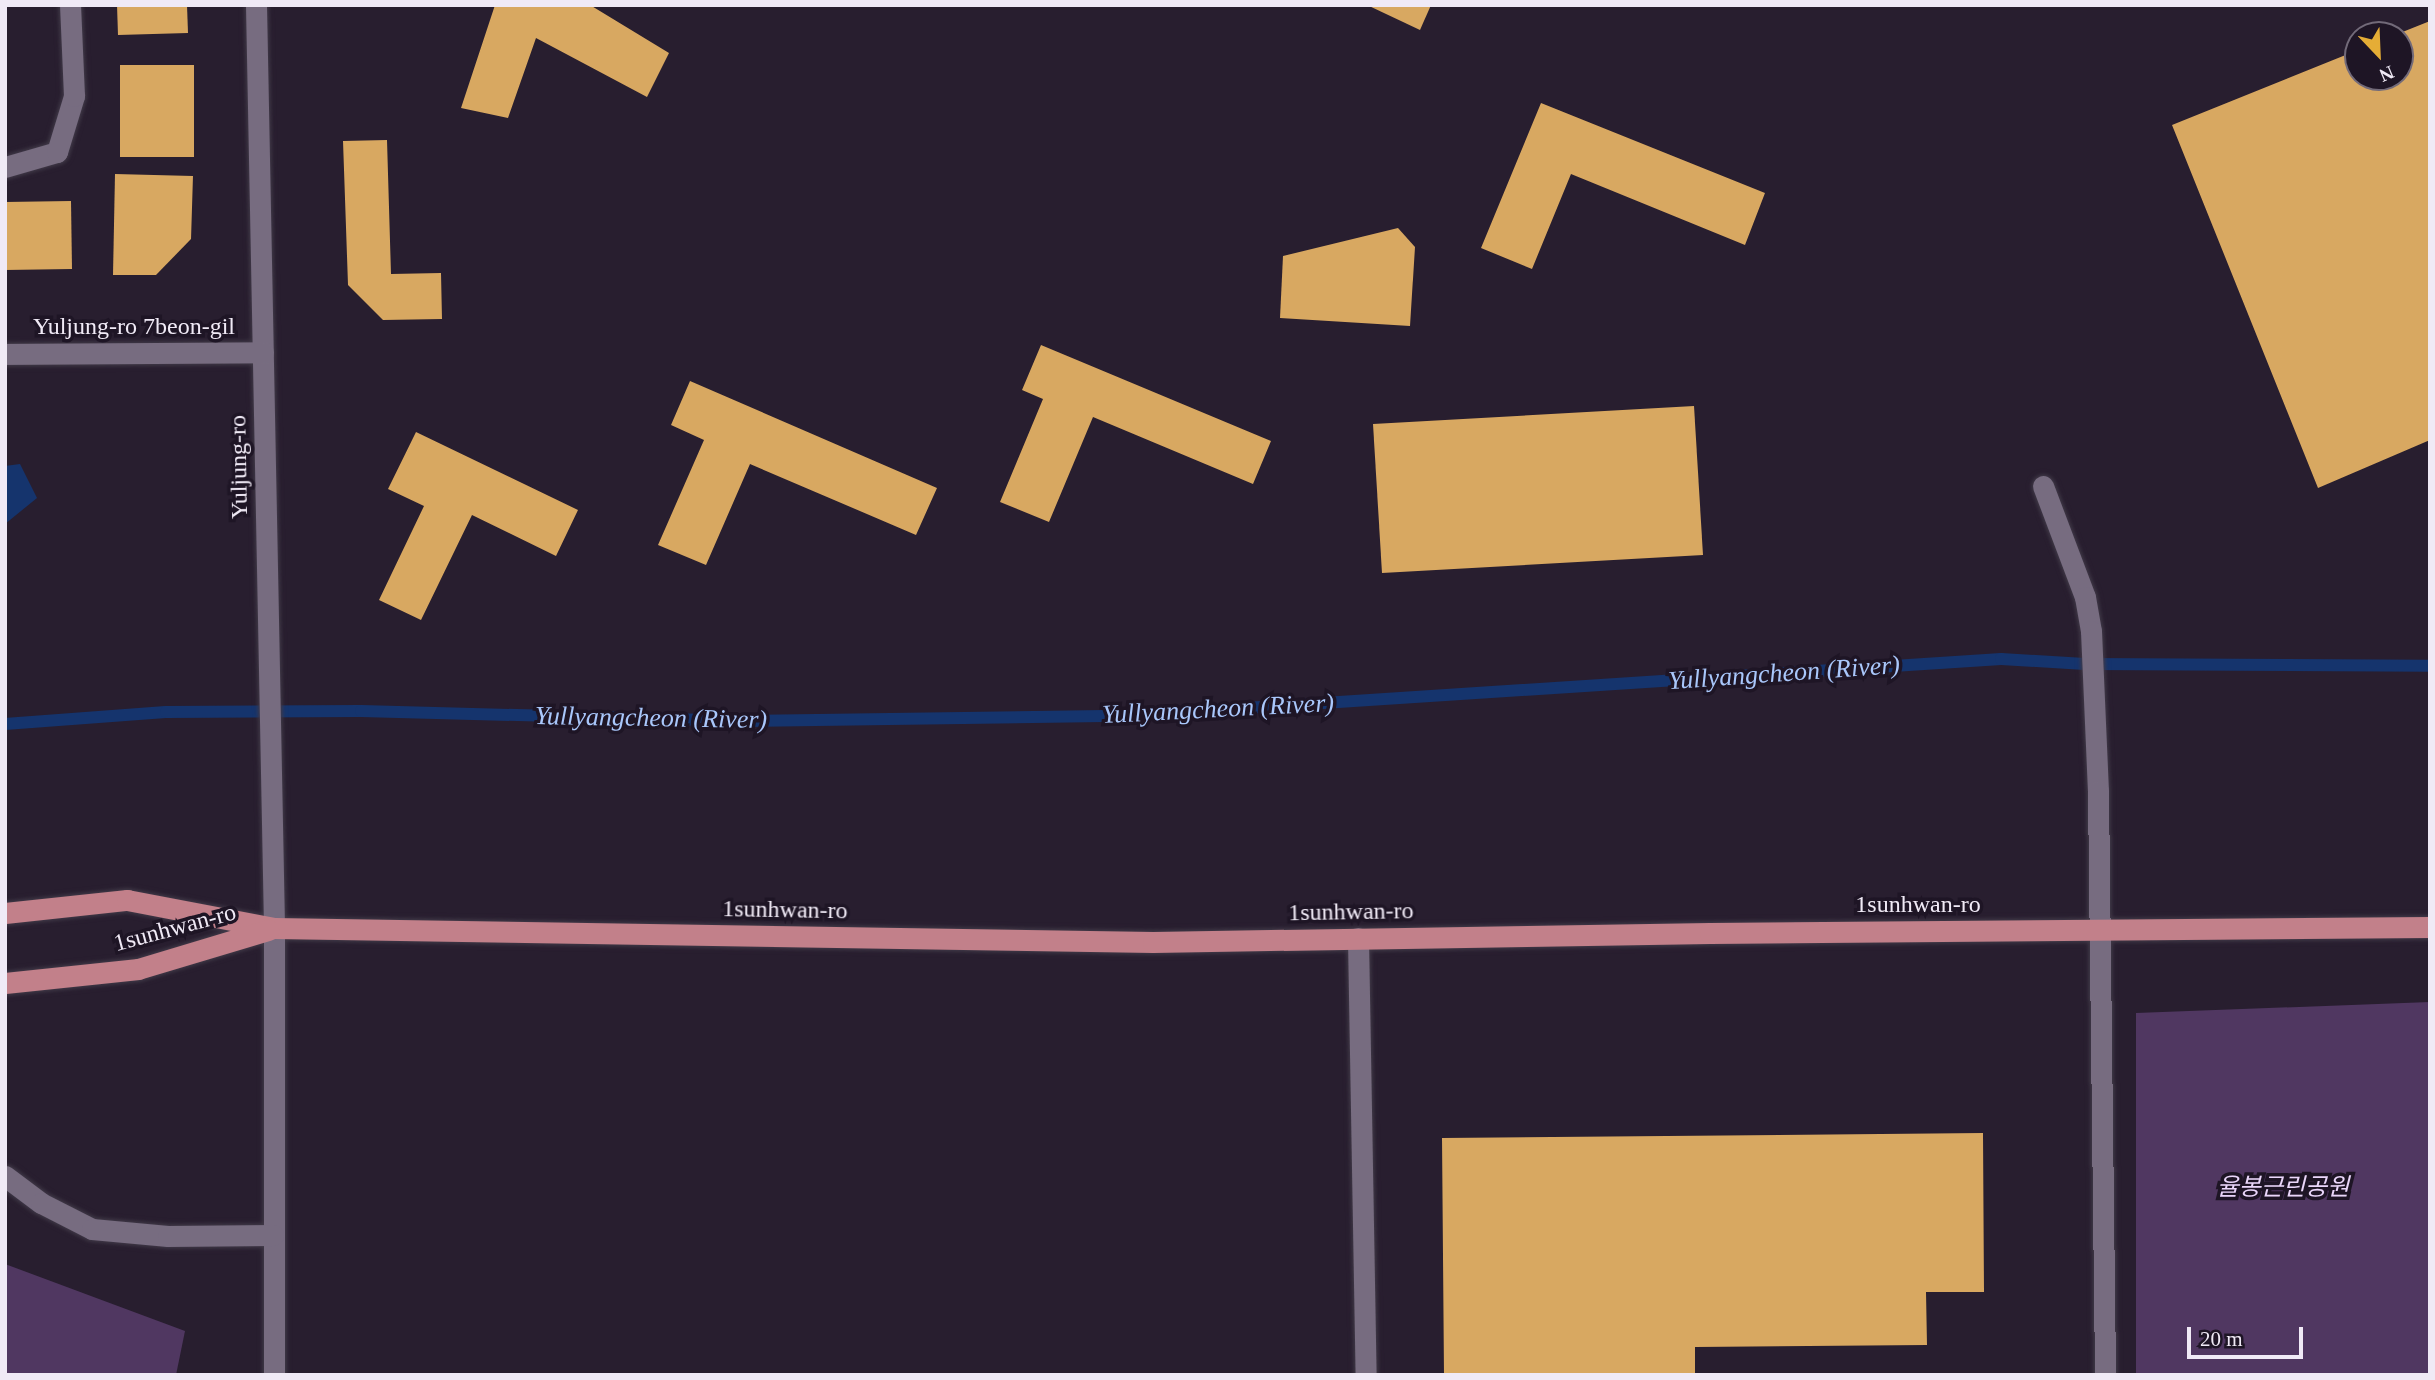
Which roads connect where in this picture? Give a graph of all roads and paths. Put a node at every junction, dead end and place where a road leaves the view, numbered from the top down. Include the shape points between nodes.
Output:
1 (70, 5) edge
2 (256, 5) edge
3 (5, 167) edge
4 (263, 352) junction
5 (5, 354) edge
6 (2043, 486) dead end
7 (5, 913) edge
8 (2430, 927) edge
9 (274, 929) junction
10 (2099, 930) junction
11 (1358, 938) junction
12 (5, 983) edge
13 (5, 1176) edge
14 (272, 1235) junction
15 (274, 1375) edge
16 (1366, 1375) edge
17 (2105, 1375) edge

1 - 3 street via 74,96 57,152
2 - 4 street, Yuljung-ro
4 - 5 street, Yuljung-ro 7beon-gil
4 - 9 street, Yuljung-ro
6 - 10 street via 2085,597 2091,631
7 - 9 main road, 1sunhwan-ro via 127,900
8 - 10 main road, 1sunhwan-ro
9 - 11 main road, 1sunhwan-ro via 1153,942
9 - 12 main road, 1sunhwan-ro via 138,969
9 - 14 street, Yuljung-ro
10 - 11 main road, 1sunhwan-ro
10 - 17 street
11 - 16 street
13 - 14 street via 41,1203 92,1229 168,1236
14 - 15 street, Yuljung-ro

